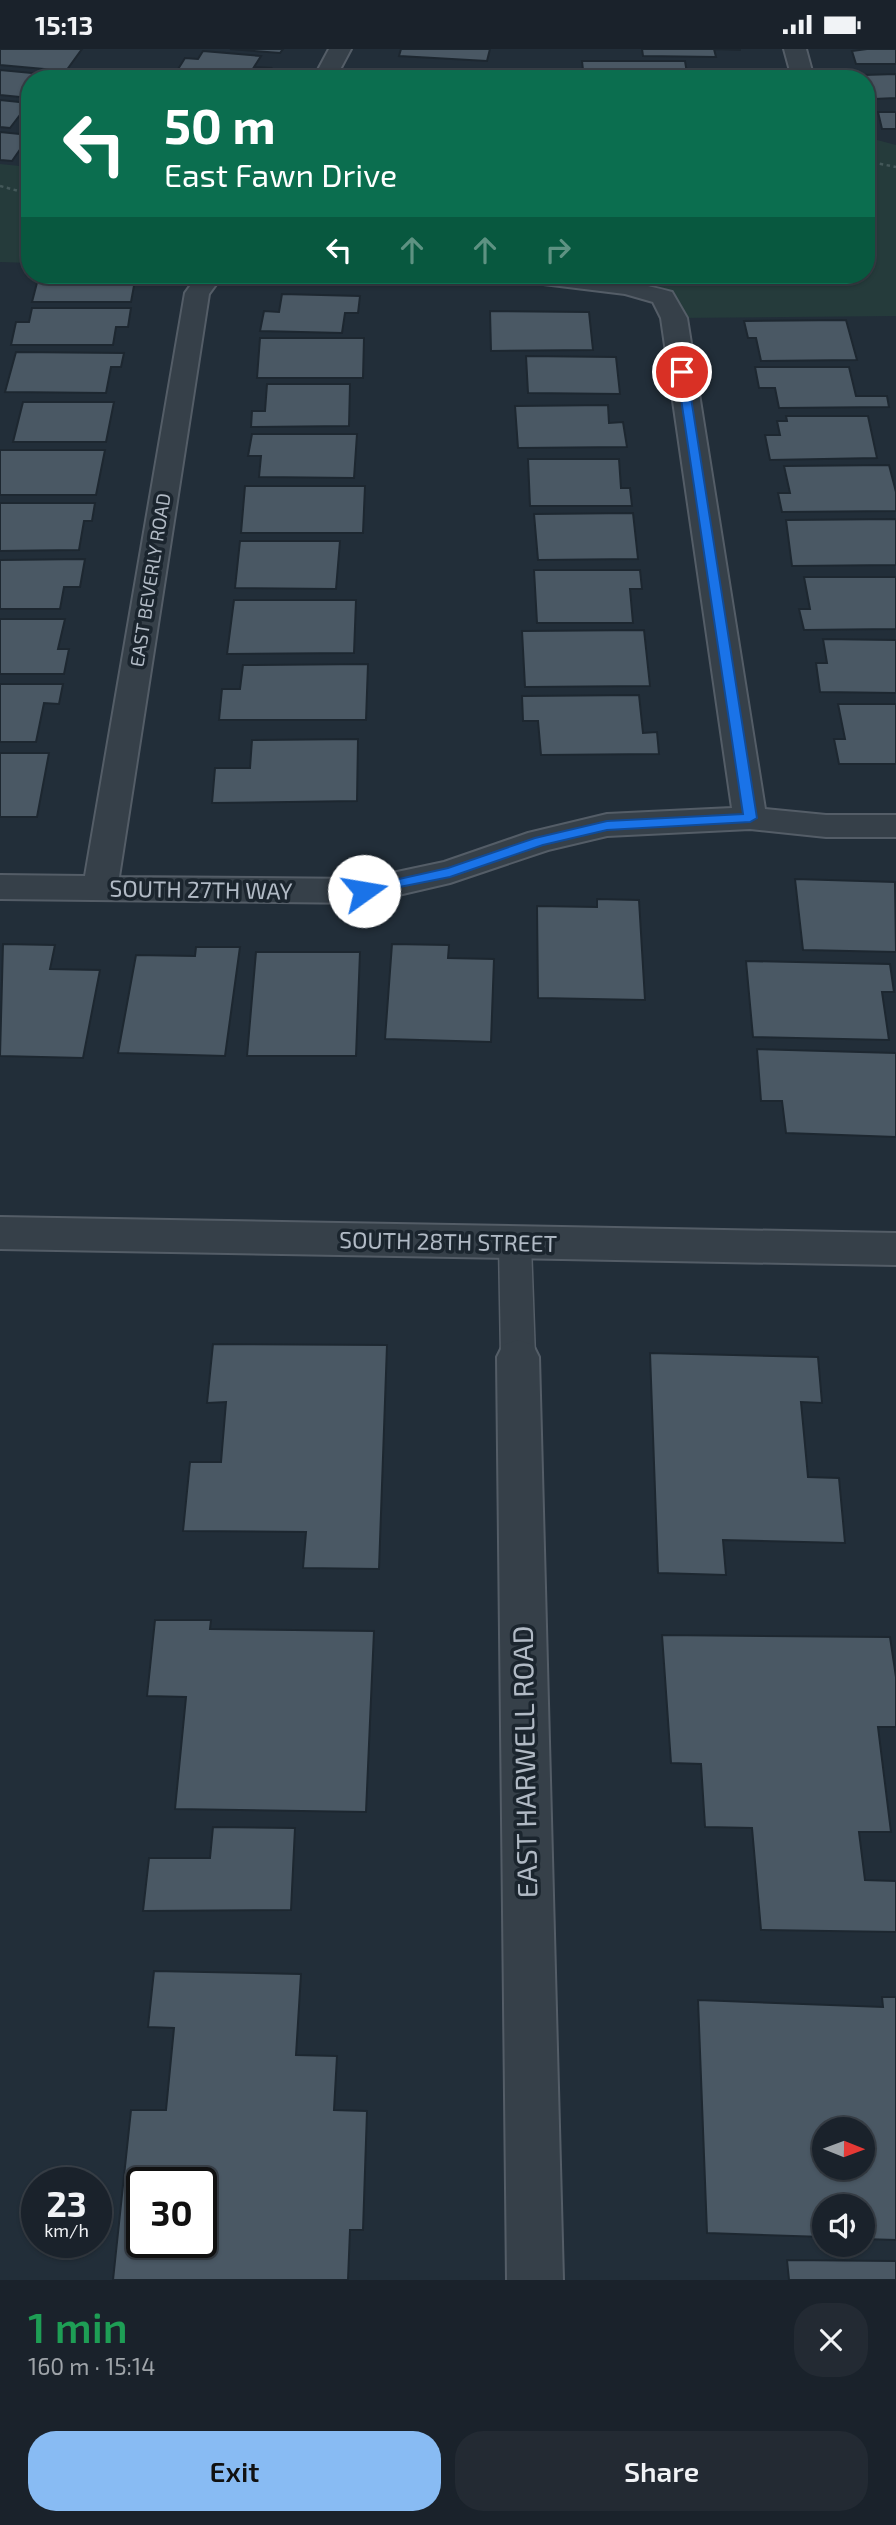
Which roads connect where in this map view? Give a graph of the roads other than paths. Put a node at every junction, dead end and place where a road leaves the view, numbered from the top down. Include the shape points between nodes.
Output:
1 (340, 49) edge
2 (795, 49) edge
3 (329, 70) edge
4 (801, 70) edge
5 (204, 284) edge
6 (602, 284) edge
7 (750, 818) junction
8 (896, 826) edge
9 (0, 887) edge
10 (100, 889) junction
11 (0, 1233) edge
12 (515, 1244) junction
13 (896, 1249) edge
14 (518, 1357) joint
15 (535, 2280) edge

1 - 3 street
2 - 4 street
5 - 10 street, EAST BEVERLY ROAD via 197,293
6 - 7 street via 663,297 674,318
7 - 8 street, SOUTH 27TH WAY
7 - 10 street, SOUTH 27TH WAY via 607,825 540,841 450,872 364,891
9 - 10 street, SOUTH 27TH WAY
11 - 12 street, SOUTH 28TH STREET
12 - 13 street, SOUTH 28TH STREET
12 - 14 lane, EAST HARWELL ROAD
14 - 15 street, EAST HARWELL ROAD

